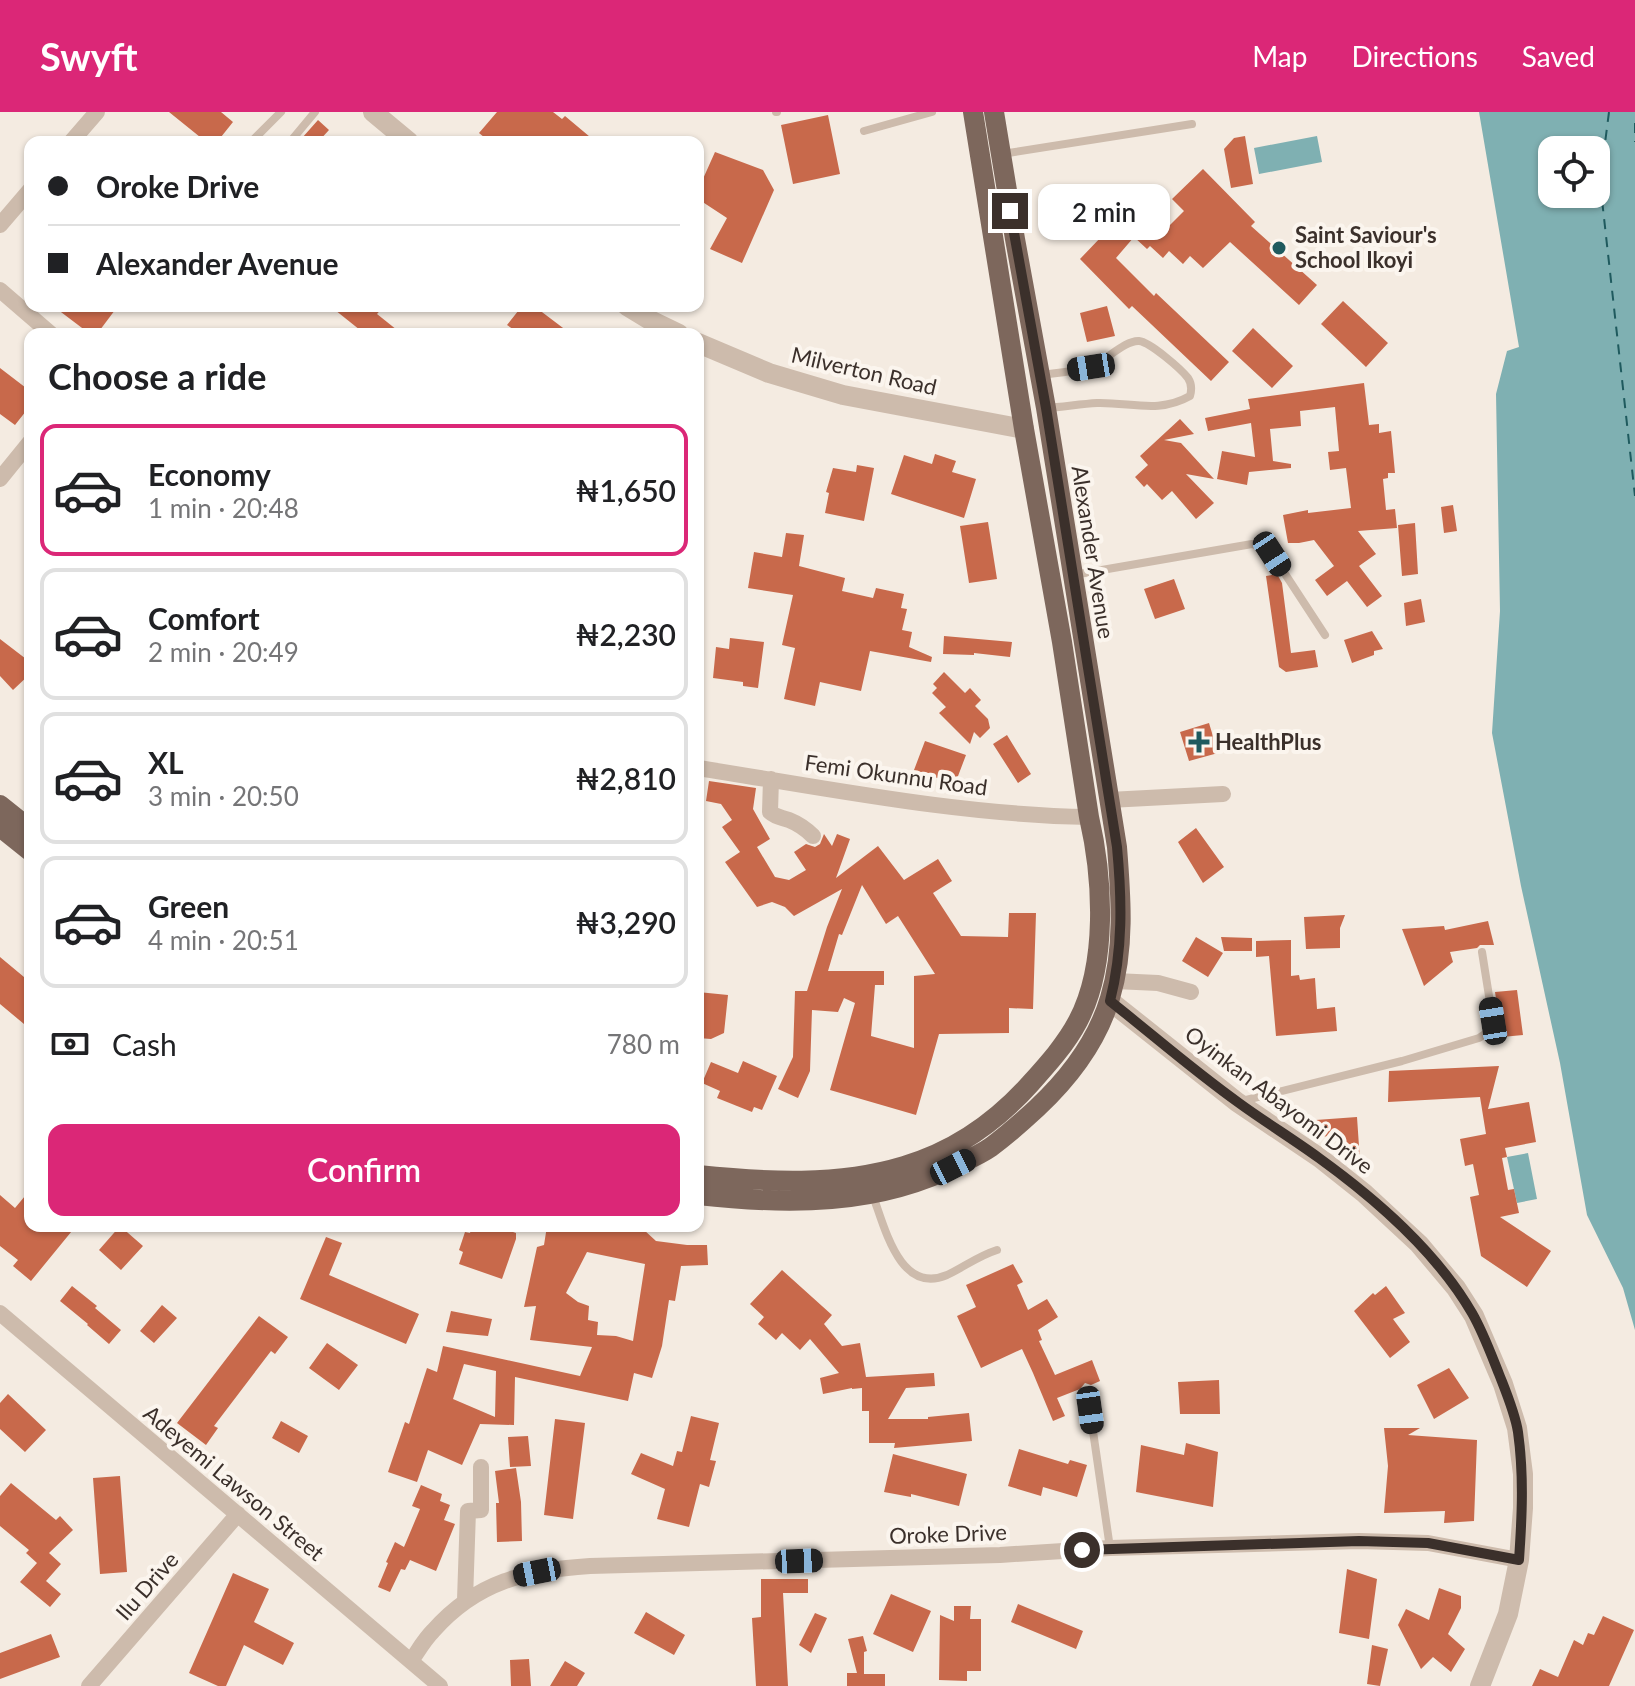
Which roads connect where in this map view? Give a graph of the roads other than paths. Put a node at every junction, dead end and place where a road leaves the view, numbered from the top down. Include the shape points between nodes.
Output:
1 (97, 112) edge
2 (281, 112) edge
3 (315, 112) edge
4 (373, 112) edge
5 (932, 112) edge
6 (973, 112) edge
7 (994, 112) edge
8 (1192, 124) dead end
9 (864, 131) dead end
10 (76, 136) edge
11 (257, 136) edge
12 (295, 136) edge
13 (402, 136) edge
14 (1001, 155) junction
15 (24, 197) edge
16 (0, 225) edge
17 (0, 290) edge
18 (24, 306) edge
19 (32, 312) edge
20 (637, 312) edge
21 (46, 328) edge
22 (665, 328) edge
23 (704, 346) edge
24 (1040, 375) junction
25 (1046, 408) junction
26 (1024, 429) junction
27 (24, 449) edge
28 (0, 479) edge
29 (1073, 575) junction
30 (1325, 635) dead end
31 (704, 769) edge
32 (771, 779) junction
33 (1223, 794) dead end
34 (1109, 800) junction
35 (0, 805) edge
36 (1089, 817) junction
37 (24, 824) edge
38 (0, 827) edge
39 (813, 836) dead end
40 (24, 846) edge
41 (1482, 952) dead end
42 (1112, 991) junction
43 (1191, 992) dead end
44 (1237, 1102) junction
45 (704, 1176) edge
46 (704, 1195) edge
47 (872, 1195) junction
48 (997, 1250) dead end
49 (0, 1313) edge
50 (1087, 1390) dead end
51 (481, 1467) dead end
52 (238, 1514) junction
53 (1110, 1548) junction
54 (1519, 1560) junction
55 (465, 1600) junction
56 (411, 1661) junction
57 (89, 1686) edge
58 (440, 1686) edge
59 (1480, 1686) edge

1 - 10 street
2 - 11 lane
3 - 12 lane
4 - 13 street
5 - 9 lane
6 - 26 main road, Alexander Avenue
7 - 14 main road, Alexander Avenue
8 - 14 lane
14 - 24 main road, Alexander Avenue
15 - 16 street
17 - 18 street
19 - 21 street
20 - 22 street
23 - 26 street, Milverton Road via 769,373 843,395
24 - 25 main road, Alexander Avenue
24 - 25 lane via 1091,367 1139,341 1190,380 1192,388 1190,396 1161,406 1099,403
25 - 29 main road, Alexander Avenue
26 - 36 main road, Alexander Avenue
27 - 28 street
29 - 30 lane via 1262,546
29 - 34 main road, Alexander Avenue
31 - 32 street, Femi Okunnu Road
32 - 36 street, Femi Okunnu Road via 908,801
32 - 39 street via 770,812
33 - 34 street
34 - 42 main road, Alexander Avenue via 1121,894
35 - 37 main road
36 - 45 main road, Alexander Avenue via 1099,920 1087,1002 1050,1063 997,1118 938,1154 902,1167 824,1180
38 - 40 main road
41 - 44 lane via 1493,1021 1479,1038
42 - 43 street via 1158,983
42 - 44 street, Oyinkan Abayomi Drive
42 - 47 main road, Alexander Avenue via 1082,1059 1010,1131 938,1175
44 - 54 street, Oyinkan Abayomi Drive via 1320,1158 1373,1202 1419,1244 1474,1316 1517,1428 1523,1474
46 - 47 main road, Alexander Avenue via 810,1200
47 - 48 lane via 893,1249 914,1276 947,1275
49 - 52 street, Adeyemi Lawson Street
50 - 53 lane
51 - 55 street via 481,1510 468,1511
52 - 56 street, Adeyemi Lawson Street
52 - 57 street, Ilu Drive
53 - 54 street, Oroke Drive via 1428,1543
53 - 55 street, Oroke Drive via 556,1568 518,1576
54 - 59 street, Oyinkan Abayomi Drive via 1508,1614
55 - 56 street, Oroke Drive via 432,1631
56 - 58 street, Adeyemi Lawson Street

